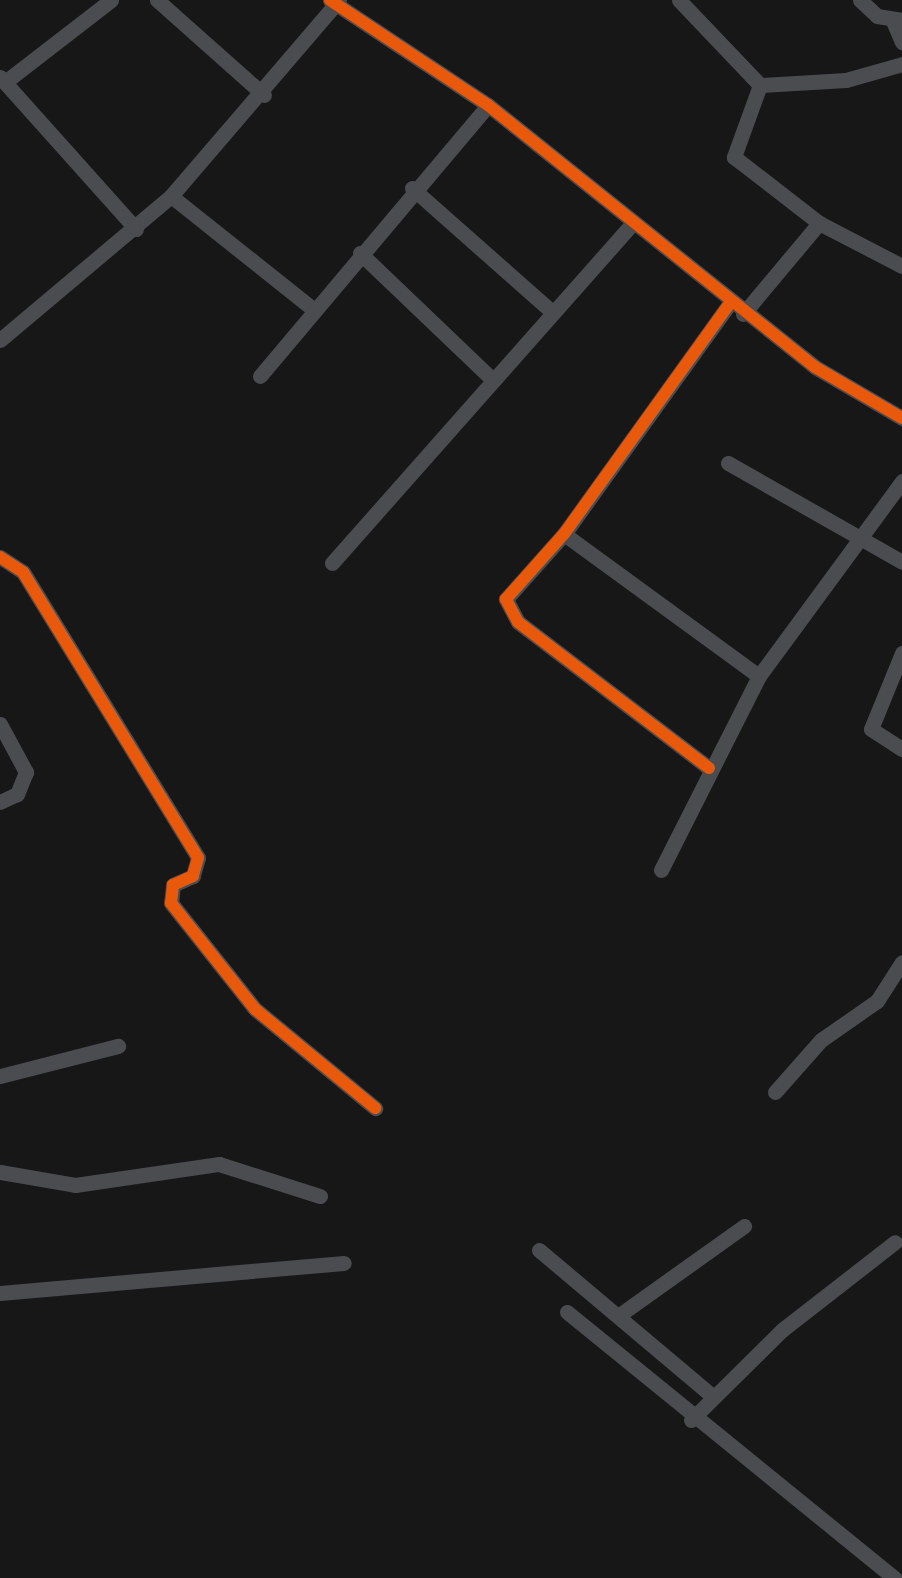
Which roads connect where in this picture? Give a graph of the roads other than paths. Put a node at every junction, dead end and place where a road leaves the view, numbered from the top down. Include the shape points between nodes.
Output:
1 (111, 0) edge
2 (158, 0) edge
3 (679, 0) edge
4 (860, 0) edge
5 (335, 1) edge
6 (898, 21) edge
7 (902, 42) edge
8 (902, 64) edge
9 (2, 79) edge
10 (760, 84) junction
11 (264, 95) junction
12 (488, 105) junction
13 (412, 188) junction
14 (171, 196) junction
15 (819, 222) junction
16 (631, 226) junction
17 (136, 229) junction
18 (360, 254) junction
19 (902, 266) edge
20 (729, 304) junction
21 (312, 308) junction
22 (552, 312) junction
23 (743, 314) junction
24 (0, 340) edge
25 (260, 376) dead end
26 (493, 380) junction
27 (902, 418) edge
28 (728, 463) dead end
29 (902, 481) edge
30 (564, 534) junction
31 (854, 540) junction
32 (0, 557) edge
33 (902, 562) edge
34 (332, 564) dead end
35 (902, 652) edge
36 (759, 676) junction
37 (0, 724) edge
38 (902, 749) edge
39 (709, 768) junction
40 (0, 802) edge
41 (660, 870) dead end
42 (902, 962) edge
43 (118, 1046) dead end
44 (0, 1076) edge
45 (775, 1092) dead end
46 (374, 1108) dead end
47 (0, 1172) edge
48 (320, 1196) dead end
49 (744, 1226) dead end
50 (895, 1242) dead end
51 (539, 1250) dead end
52 (344, 1263) dead end
53 (0, 1292) edge
54 (567, 1312) dead end
55 (618, 1316) junction
56 (712, 1396) junction
57 (691, 1420) junction
58 (902, 1558) edge
59 (891, 1575) edge

1 - 9 street
2 - 11 street
3 - 10 street
4 - 6 street
5 - 11 street
5 - 12 street
6 - 7 street
8 - 10 street via 846,80
9 - 17 street
10 - 15 street via 734,157
11 - 14 street
12 - 13 street
12 - 16 street
13 - 18 street
13 - 22 street
14 - 17 street
14 - 21 street
15 - 19 street
15 - 23 street
16 - 20 street
16 - 22 street
17 - 24 street
18 - 21 street
18 - 26 street
20 - 23 street
20 - 30 street
21 - 25 street
22 - 26 street
23 - 27 street
26 - 34 street
28 - 31 street
29 - 31 street
30 - 36 street
30 - 39 street via 506,599 508,611
31 - 33 street
31 - 36 street
32 - 46 street via 24,572 198,858 194,876 173,884 171,903 292,1046
35 - 38 street via 872,729
36 - 39 street
37 - 40 street via 26,772 17,794
39 - 41 street
42 - 45 street via 876,1002 821,1040
43 - 44 street
47 - 48 street via 75,1185 220,1164
49 - 55 street
50 - 56 street
51 - 55 street
52 - 53 street
54 - 57 street
55 - 56 street
56 - 57 street
57 - 59 street
58 - 59 street

